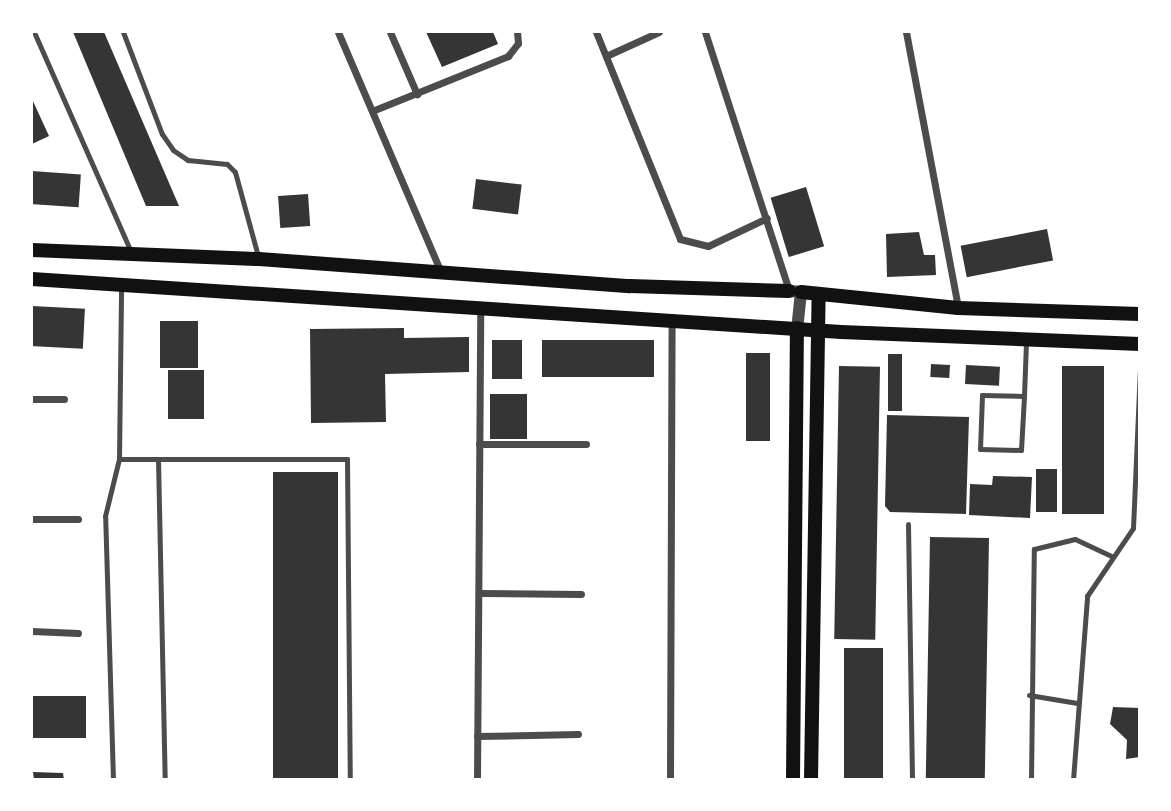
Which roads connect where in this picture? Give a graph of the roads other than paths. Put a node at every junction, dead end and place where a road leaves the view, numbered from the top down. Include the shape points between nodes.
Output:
1 (34, 32) edge
2 (123, 32) edge
3 (338, 32) edge
4 (390, 32) edge
5 (517, 32) edge
6 (596, 32) edge
7 (659, 32) edge
8 (705, 32) edge
9 (906, 32) edge
10 (606, 56) junction
11 (417, 94) junction
12 (372, 111) junction
13 (767, 218) junction
14 (32, 250) edge
15 (132, 255) junction
16 (259, 259) junction
17 (441, 274) junction
18 (32, 279) edge
19 (121, 284) junction
20 (795, 292) junction
21 (819, 294) junction
22 (480, 308) junction
23 (958, 308) junction
24 (1139, 314) edge
25 (672, 319) junction
26 (797, 328) junction
27 (818, 329) junction
28 (1026, 341) junction
29 (1139, 344) edge
30 (1139, 369) edge
31 (1024, 397) junction
32 (32, 399) edge
33 (64, 400) dead end
34 (479, 444) junction
35 (586, 444) dead end
36 (119, 459) junction
37 (159, 459) junction
38 (32, 519) edge
39 (78, 519) dead end
40 (908, 524) dead end
41 (1111, 556) junction
42 (479, 593) junction
43 (581, 594) dead end
44 (32, 631) edge
45 (78, 633) dead end
46 (1029, 695) junction
47 (1077, 703) junction
48 (578, 734) dead end
49 (477, 736) junction
50 (113, 779) edge
51 (165, 779) edge
52 (350, 779) edge
53 (477, 779) edge
54 (670, 779) edge
55 (793, 779) edge
56 (811, 779) edge
57 (912, 779) edge
58 (1031, 779) edge
59 (1073, 779) edge

1 - 15 lane
2 - 16 lane via 162,134 173,150 188,160 227,164 235,172
3 - 12 street
4 - 11 street
5 - 11 street via 518,43 508,56
6 - 10 street
7 - 10 street
8 - 13 street
9 - 23 street
10 - 13 street via 680,239 708,246
11 - 12 street
12 - 17 street
13 - 20 street
14 - 15 main road
15 - 16 main road
16 - 17 main road
17 - 20 main road
18 - 19 main road
19 - 22 main road
19 - 36 lane
20 - 21 main road
20 - 26 street
21 - 23 main road
21 - 27 main road
22 - 25 main road
22 - 34 street
23 - 24 main road
25 - 26 main road
25 - 54 street
26 - 27 main road
26 - 55 main road
27 - 28 main road
27 - 56 main road
28 - 29 main road
28 - 31 lane
30 - 41 lane via 1133,528
31 - 31 lane via 1021,450 980,449 982,395
32 - 33 street
34 - 35 street
34 - 42 street
36 - 37 lane
36 - 50 lane via 105,516
37 - 51 lane
37 - 52 lane via 347,459
38 - 39 street
40 - 57 lane
41 - 46 lane via 1075,539 1034,549
41 - 47 lane via 1087,596
42 - 43 street
42 - 49 street
44 - 45 street
46 - 47 lane
46 - 58 lane
47 - 59 lane
48 - 49 street
49 - 53 street

